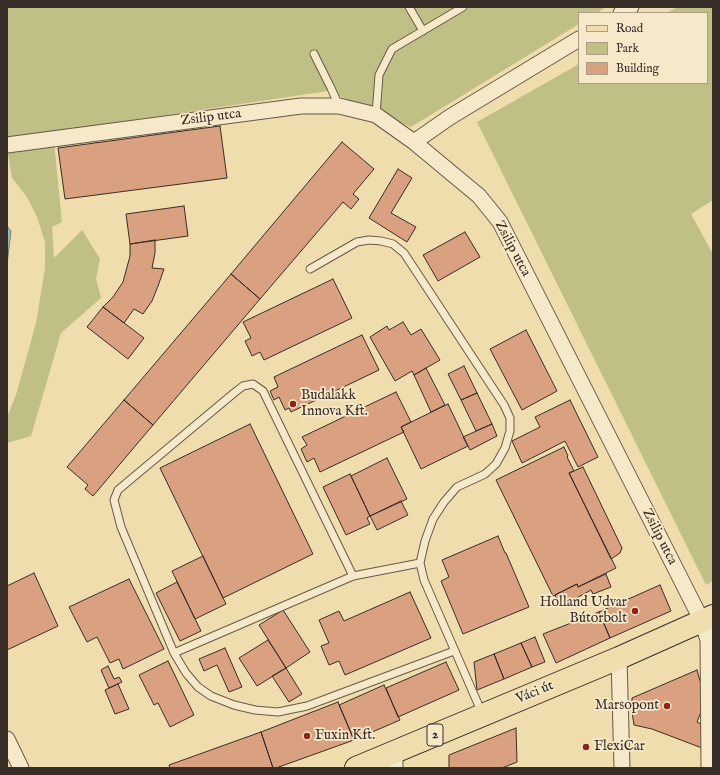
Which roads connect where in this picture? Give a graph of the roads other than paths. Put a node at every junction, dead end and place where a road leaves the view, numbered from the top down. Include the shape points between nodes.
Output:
1 (409, 7) edge
2 (463, 7) edge
3 (424, 31) junction
4 (578, 40) edge
5 (314, 54) dead end
6 (339, 106) junction
7 (376, 115) junction
8 (414, 142) junction
9 (7, 145) edge
10 (310, 269) dead end
11 (420, 563) junction
12 (353, 576) junction
13 (707, 619) edge
14 (454, 651) junction
15 (174, 653) junction
16 (619, 658) junction
17 (483, 714) junction
18 (7, 739) edge
19 (395, 760) edge
20 (21, 768) edge
21 (356, 768) edge
22 (622, 768) edge
23 (709, 768) edge

1 - 3 lane
2 - 3 lane
3 - 7 lane via 392,50 379,75
4 - 8 street
5 - 6 lane
6 - 7 street, Zsilip utca
6 - 9 street, Zsilip utca via 300,106
7 - 8 street, Zsilip utca
8 - 13 street, Zsilip utca via 479,196 500,222
10 - 11 lane via 357,242 369,240 392,244 404,253 461,338 510,418 510,430 496,464 485,474 457,487 444,502 433,519
11 - 12 lane
11 - 14 lane via 424,580
12 - 15 lane
12 - 15 lane via 263,391 252,384 243,386 118,490 114,500 121,527
13 - 16 main road, Váci út / 2
13 - 23 street, Zsilip utca
14 - 15 lane via 307,706 278,712 234,705 211,696 198,687
14 - 17 lane
16 - 17 main road, Váci út / 2
16 - 22 street
17 - 19 main road, Váci út / 2
18 - 20 street
19 - 21 main road, Váci út / 2

